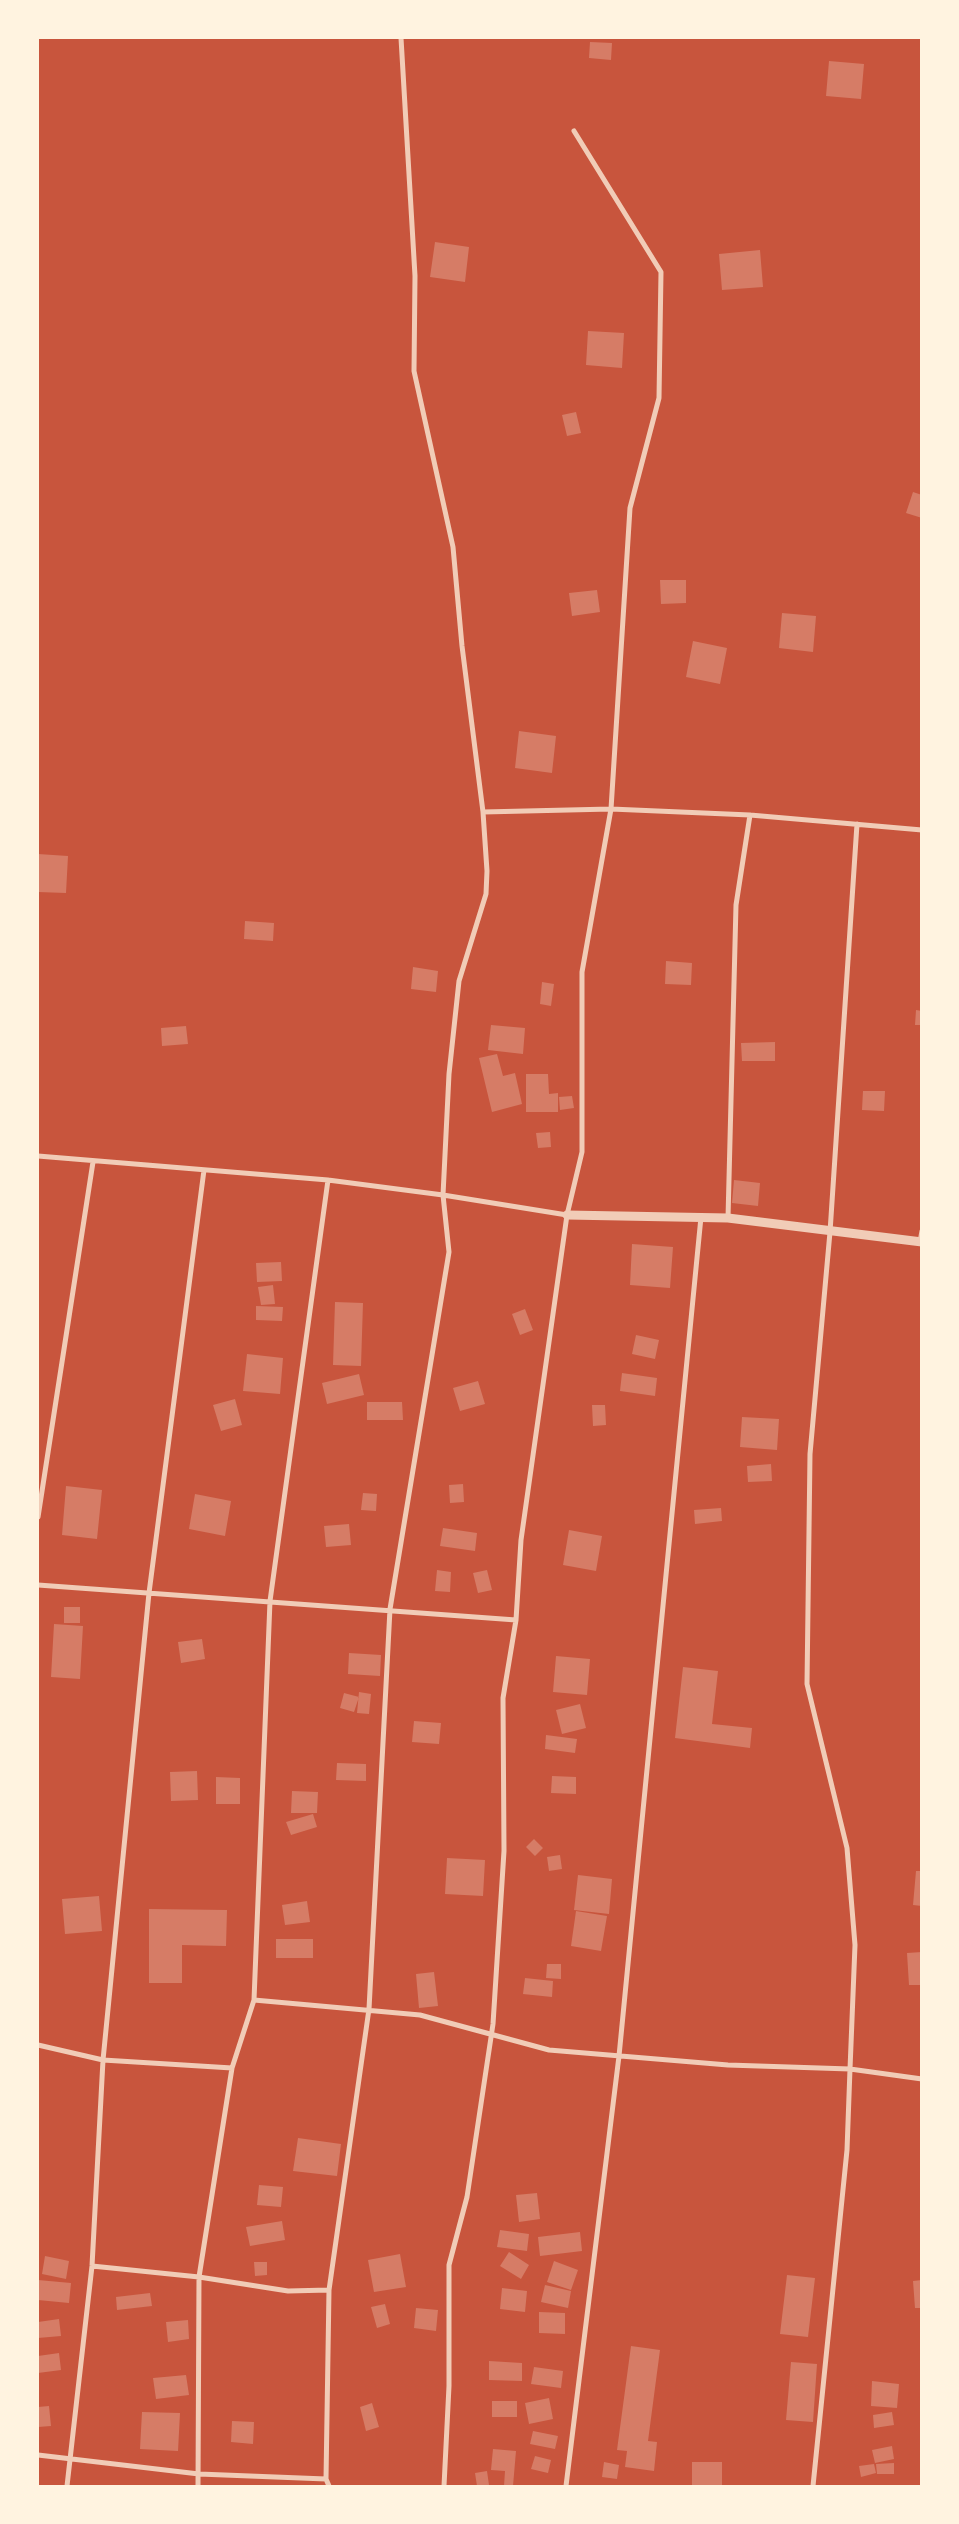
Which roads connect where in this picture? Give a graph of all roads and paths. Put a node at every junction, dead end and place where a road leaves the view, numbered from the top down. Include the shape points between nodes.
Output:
1 (401, 38) edge
2 (574, 131) dead end
3 (610, 809) junction
4 (483, 812) junction
5 (750, 815) junction
6 (857, 824) junction
7 (922, 830) edge
8 (38, 1156) edge
9 (93, 1162) junction
10 (204, 1170) junction
11 (328, 1180) junction
12 (443, 1195) junction
13 (567, 1215) junction
14 (701, 1217) junction
15 (728, 1218) junction
16 (922, 1231) edge
17 (830, 1232) junction
18 (921, 1242) edge
19 (38, 1517) edge
20 (38, 1585) edge
21 (149, 1593) junction
22 (270, 1601) junction
23 (390, 1609) junction
24 (516, 1620) junction
25 (254, 2000) junction
26 (369, 2009) junction
27 (492, 2035) junction
28 (38, 2045) edge
29 (618, 2056) junction
30 (103, 2060) junction
31 (232, 2068) junction
32 (850, 2070) junction
33 (922, 2078) edge
34 (92, 2266) junction
35 (199, 2277) junction
36 (329, 2290) junction
37 (38, 2455) edge
38 (71, 2459) junction
39 (199, 2474) junction
40 (326, 2479) junction
41 (67, 2486) edge
42 (198, 2486) edge
43 (329, 2486) edge
44 (444, 2486) edge
45 (566, 2486) edge
46 (814, 2486) edge

1 - 4 street via 415,276 414,371 453,547
2 - 3 street via 661,272 659,398 630,508
3 - 4 street
3 - 5 street
3 - 13 street via 582,972 582,1152
4 - 12 street via 486,894 459,981 449,1074
5 - 6 street
5 - 15 street via 736,905
6 - 7 street
6 - 17 street
8 - 9 street
9 - 10 street
9 - 19 street
10 - 11 street
10 - 21 street
11 - 12 street
11 - 22 street
12 - 13 street
12 - 23 street via 449,1252
13 - 14 street
13 - 24 street via 521,1540
14 - 15 street
14 - 29 street
15 - 17 street
16 - 18 street
17 - 18 street
17 - 32 street via 810,1454 807,1684 847,1848 855,1945
20 - 21 street
21 - 22 street
21 - 30 street
22 - 23 street
22 - 25 street
23 - 24 street
23 - 26 street
24 - 27 street via 503,1698 504,1851
25 - 26 street
25 - 31 street
26 - 27 street via 420,2015
26 - 36 street
27 - 29 street via 550,2050
27 - 44 street via 468,2197 449,2265 449,2386
28 - 30 street
29 - 32 street
29 - 45 street
30 - 31 street
30 - 34 street
31 - 35 street
32 - 33 street
32 - 46 street via 847,2150
34 - 35 street
34 - 38 street
35 - 36 street via 288,2291
35 - 39 street
36 - 40 street
37 - 38 street
38 - 39 street
38 - 41 street
39 - 40 street
39 - 42 street
40 - 43 street

